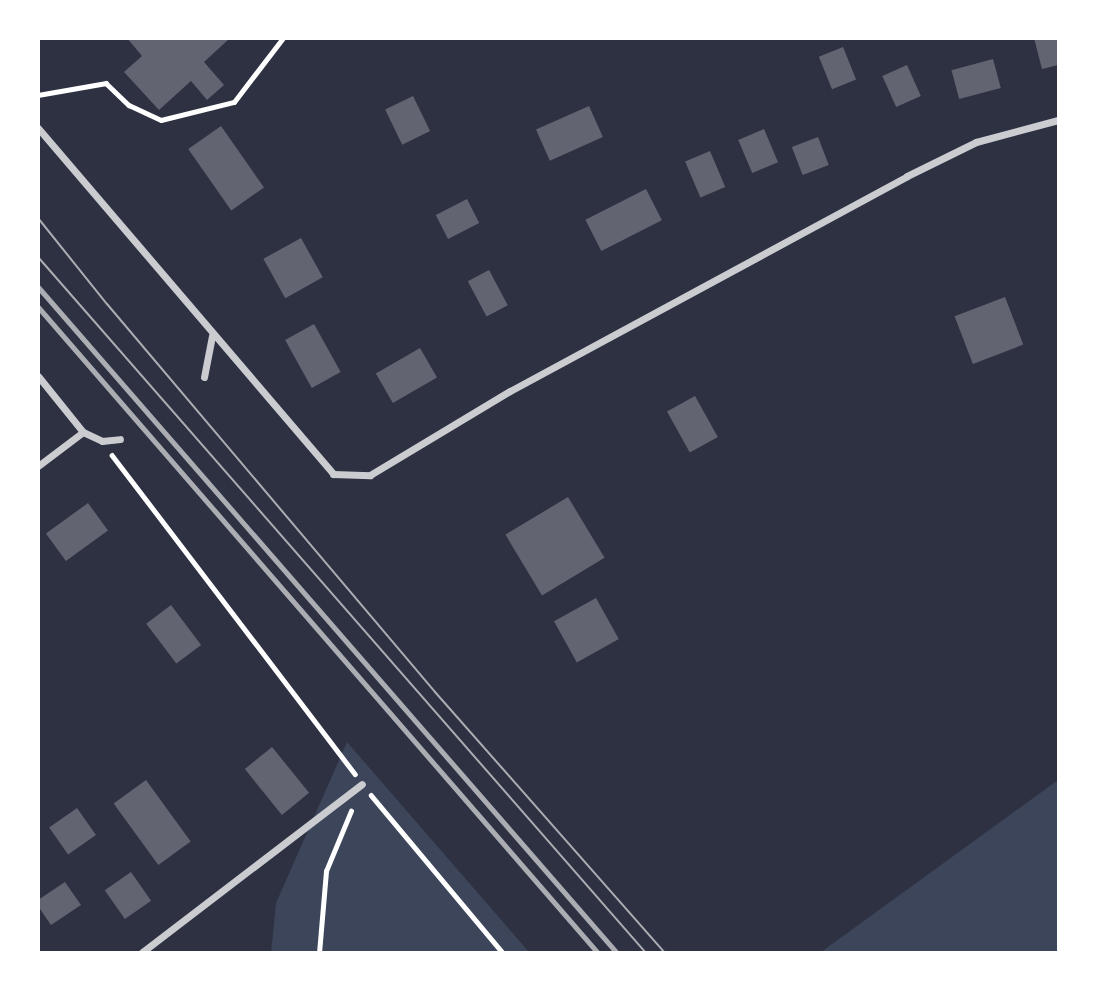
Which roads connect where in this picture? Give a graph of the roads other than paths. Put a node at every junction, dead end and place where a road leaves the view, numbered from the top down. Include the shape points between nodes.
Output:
1 (1059, 120) edge
2 (38, 128) edge
3 (212, 336) junction
4 (38, 376) edge
5 (204, 377) dead end
6 (83, 432) junction
7 (120, 439) dead end
8 (38, 466) edge
9 (362, 784) road end
10 (141, 953) edge

1 - 3 street via 976,142 906,176 510,391 370,475 333,474
2 - 3 street
3 - 5 street
4 - 6 street
6 - 7 street via 102,441
6 - 8 street
9 - 10 street

